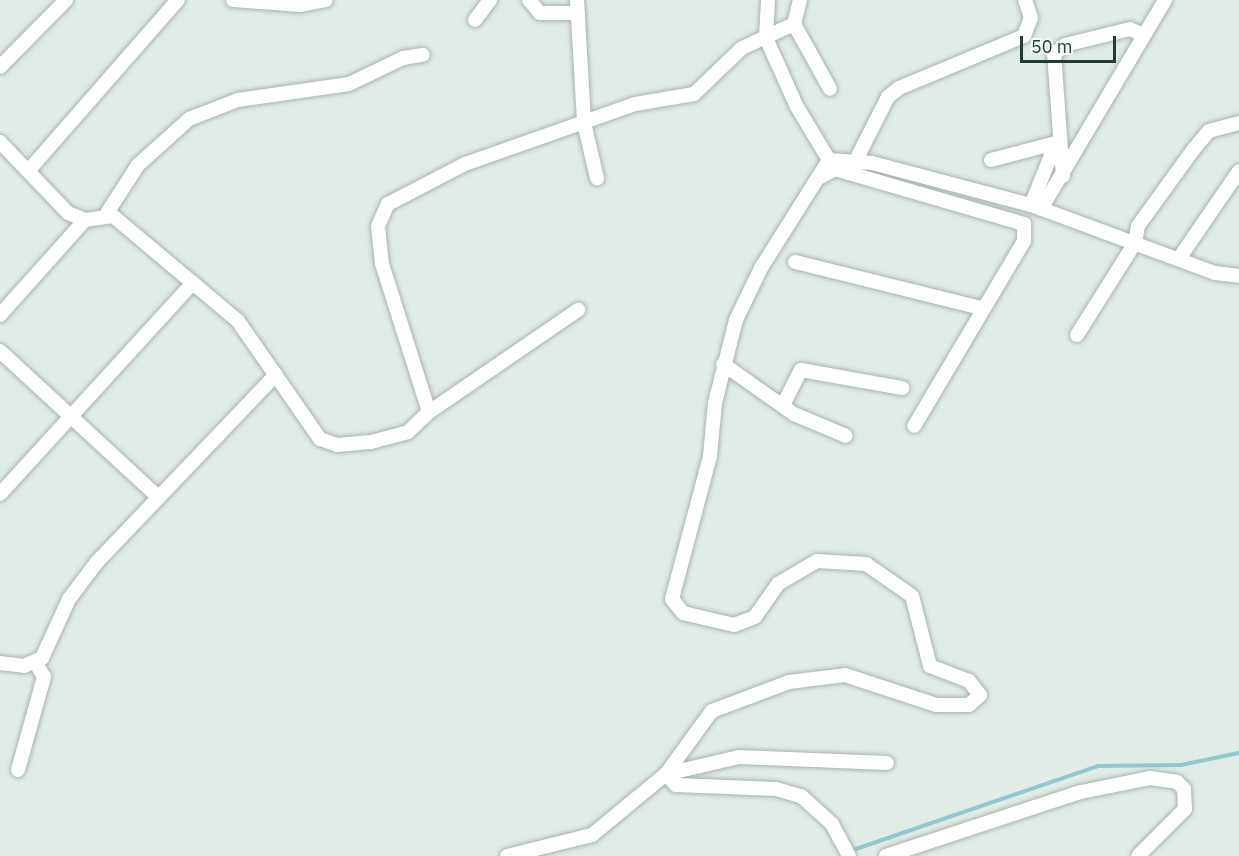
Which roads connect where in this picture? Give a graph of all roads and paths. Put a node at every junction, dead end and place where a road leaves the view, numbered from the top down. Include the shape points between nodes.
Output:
1 (66, 0) edge
2 (178, 0) edge
3 (233, 0) edge
4 (327, 0) edge
5 (490, 0) edge
6 (530, 0) edge
7 (768, 0) edge
8 (800, 0) edge
9 (1025, 0) edge
10 (1165, 0) edge
11 (577, 7) edge
12 (475, 20) dead end
13 (794, 24) junction
14 (1143, 35) junction
15 (766, 38) junction
16 (423, 56) dead end
17 (0, 67) edge
18 (830, 89) dead end
19 (584, 123) junction
20 (1239, 123) edge
21 (0, 142) edge
22 (1056, 143) junction
23 (829, 160) junction
24 (856, 160) junction
25 (991, 160) dead end
26 (29, 170) junction
27 (1239, 171) edge
28 (1063, 176) junction
29 (820, 177) junction
30 (597, 178) dead end
31 (1036, 207) junction
32 (107, 213) junction
33 (85, 220) junction
34 (1135, 243) junction
35 (1180, 257) junction
36 (795, 262) dead end
37 (1239, 276) edge
38 (193, 283) junction
39 (981, 308) junction
40 (578, 310) dead end
41 (0, 315) edge
42 (1077, 334) dead end
43 (0, 351) edge
44 (723, 364) junction
45 (276, 375) junction
46 (902, 388) dead end
47 (783, 405) junction
48 (429, 412) junction
49 (71, 414) junction
50 (914, 426) dead end
51 (846, 436) dead end
52 (0, 494) edge
53 (158, 497) junction
54 (0, 663) edge
55 (36, 663) junction
56 (887, 763) dead end
57 (18, 770) dead end
58 (666, 774) junction
59 (848, 852) edge
60 (507, 856) edge
61 (886, 856) edge
62 (1138, 856) edge

1 - 17 street
2 - 26 street
3 - 4 street via 302,5
5 - 12 street
6 - 11 street via 540,13
7 - 15 street
8 - 13 street
9 - 24 street via 1031,18 1024,36 899,88 888,97
10 - 14 street
11 - 19 street
13 - 15 street
13 - 18 street
14 - 22 street via 1130,29 1065,45 1054,54
14 - 28 street
15 - 19 street via 742,48 694,94 635,104
15 - 23 street via 797,107
16 - 32 street via 403,58 349,84 238,100 189,119 143,159
19 - 30 street
19 - 48 street via 465,164 403,193 379,213 382,264
20 - 34 street via 1209,131 1138,226
21 - 26 street
22 - 25 street via 1041,143
22 - 28 street
22 - 31 street
23 - 24 street
23 - 29 street
24 - 31 street
26 - 33 street via 68,213
27 - 35 street
28 - 31 street
29 - 39 street via 835,169 1024,224 1024,241
29 - 44 street via 761,268
31 - 34 street
32 - 33 street
32 - 38 street
33 - 41 street
34 - 35 street
34 - 42 street
35 - 37 street via 1215,273
36 - 39 street
38 - 45 street via 250,333
38 - 49 street
39 - 50 street
40 - 48 street
43 - 49 street
44 - 47 street
44 - 58 street via 710,456 672,583 672,599 683,613 734,625 754,617 778,584 817,561 866,564 912,596 930,666 969,681 980,695 969,705 936,705 845,675 789,682 712,711
45 - 48 street via 320,439 337,446 408,432
45 - 53 street
46 - 47 street via 801,370
47 - 51 street
49 - 52 street
49 - 53 street
53 - 55 street via 69,599
54 - 55 street
55 - 57 street via 44,677
56 - 58 street via 739,757
58 - 59 street via 676,785 776,789 801,796 818,808
58 - 60 street via 592,835
61 - 62 street via 1116,783 1150,778 1176,782 1184,789 1185,809

